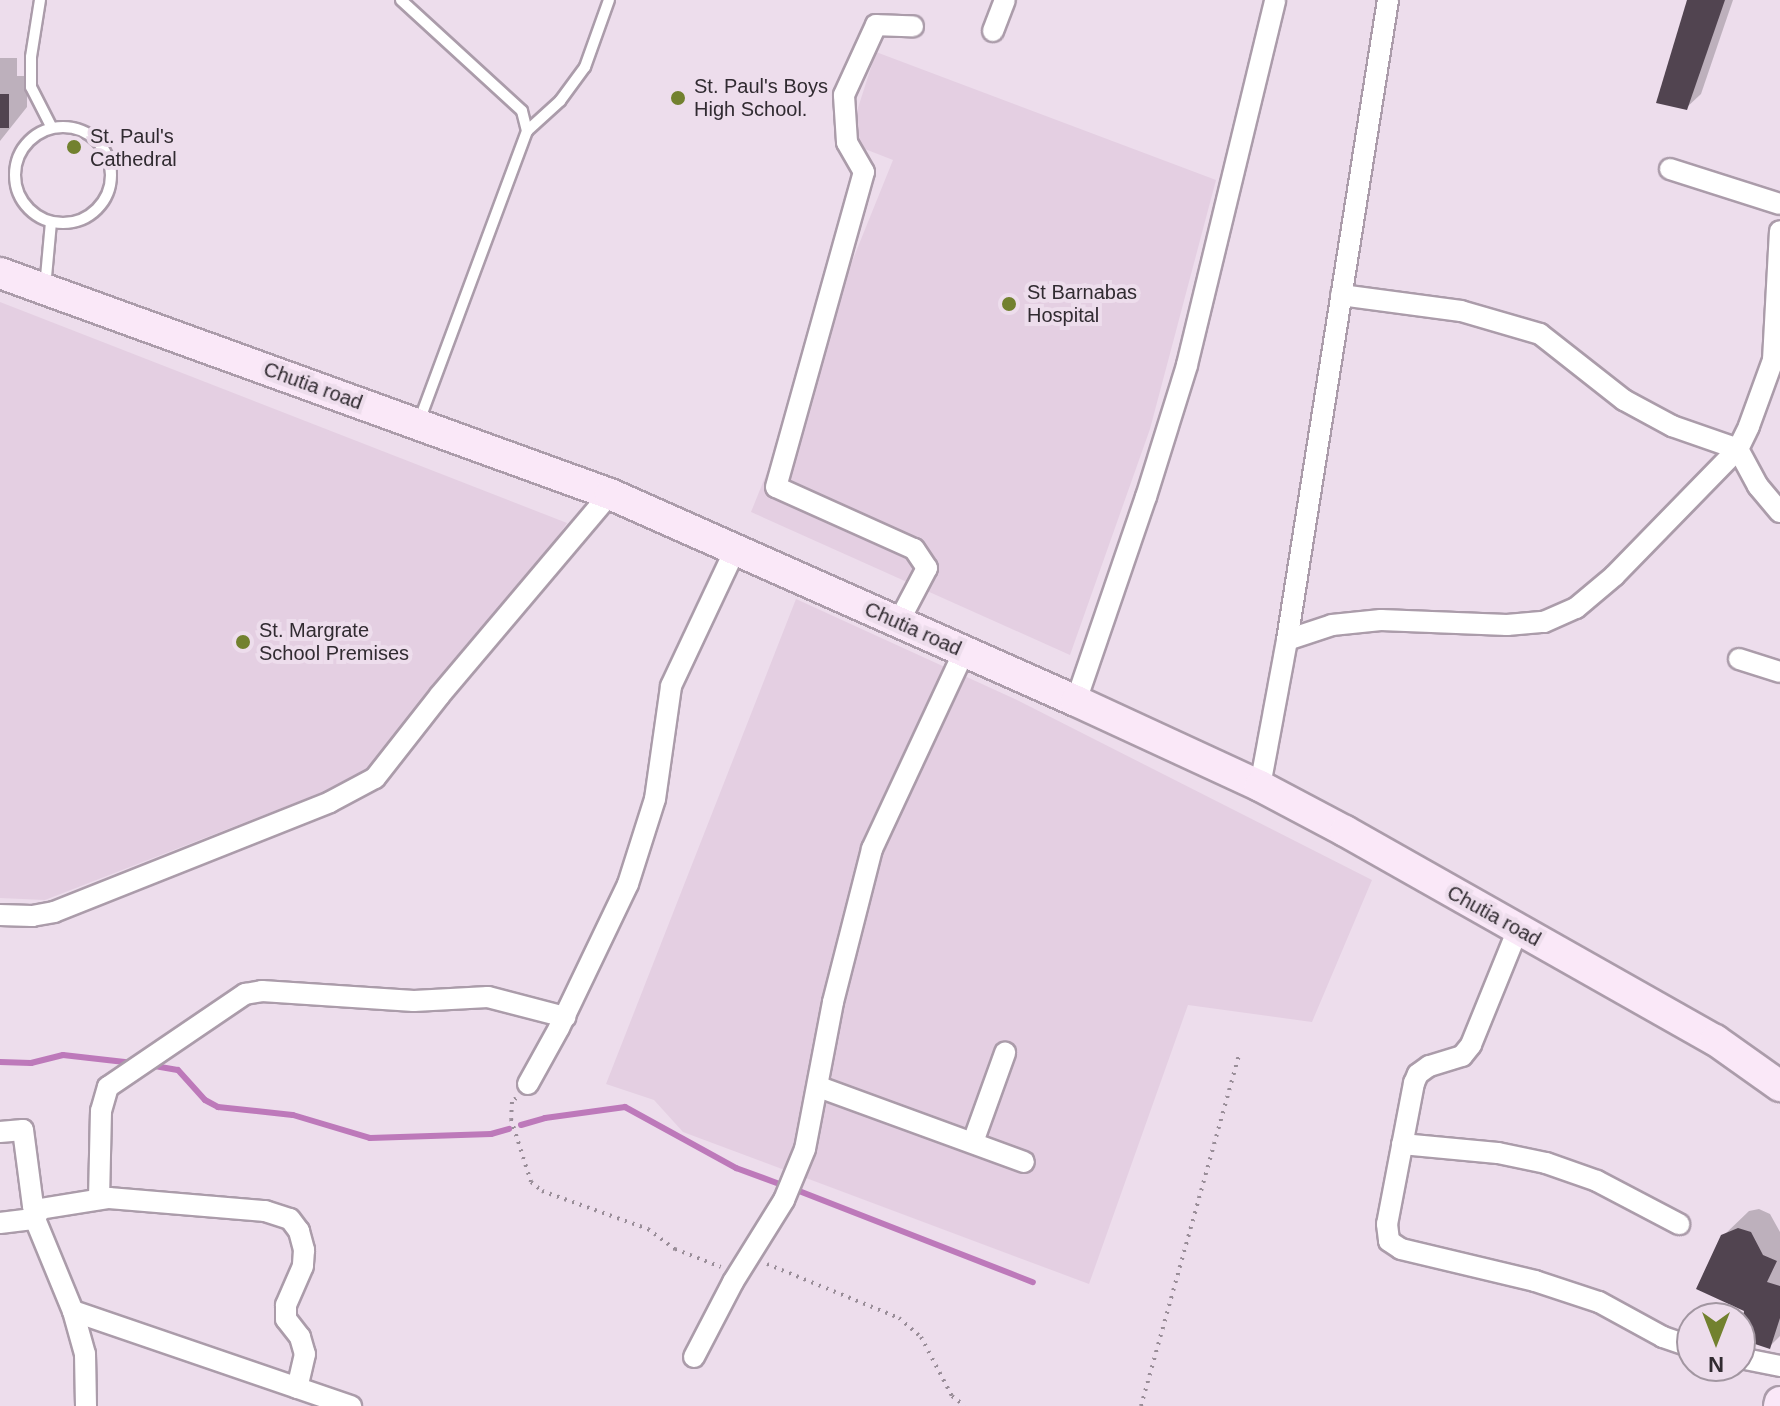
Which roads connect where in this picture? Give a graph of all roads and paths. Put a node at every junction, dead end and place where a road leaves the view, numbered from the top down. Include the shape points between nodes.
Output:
1 (40, 0) edge
2 (401, 0) edge
3 (609, 0) edge
4 (1005, 0) edge
5 (1275, 0) edge
6 (1388, 0) edge
7 (913, 26) dead end
8 (993, 31) dead end
9 (52, 128) junction
10 (527, 131) junction
11 (1670, 169) dead end
12 (1780, 204) edge
13 (51, 222) junction
14 (1780, 231) edge
15 (0, 273) edge
16 (45, 289) junction
17 (1341, 295) junction
18 (418, 425) junction
19 (1738, 449) junction
20 (610, 494) junction
21 (1780, 512) edge
22 (735, 550) junction
23 (898, 623) junction
24 (1287, 640) junction
25 (964, 652) junction
26 (1739, 659) dead end
27 (1780, 672) edge
28 (1076, 701) junction
29 (1260, 786) junction
30 (0, 915) edge
31 (1518, 929) junction
32 (565, 1017) junction
33 (1005, 1053) dead end
34 (1239, 1055) dead end
35 (528, 1084) joint
36 (1780, 1086) edge
37 (819, 1087) junction
38 (0, 1132) edge
39 (973, 1142) junction
40 (1402, 1144) junction
41 (1024, 1162) dead end
42 (99, 1199) junction
43 (37, 1214) junction
44 (0, 1223) edge
45 (1679, 1224) dead end
46 (745, 1265) junction
47 (73, 1311) junction
48 (1676, 1341) edge
49 (694, 1357) dead end
50 (1756, 1361) edge
51 (1780, 1366) edge
52 (297, 1388) junction
53 (86, 1406) edge
54 (351, 1406) edge
55 (965, 1406) edge
56 (1141, 1406) edge

1 - 9 lane via 31,87
2 - 10 lane via 522,111
3 - 10 lane via 585,67 560,101
4 - 8 street
5 - 28 street via 1187,365
6 - 17 street
7 - 23 street via 876,25 844,95 847,142 864,172 776,487 914,549 927,568
9 - 13 lane via 32,139 15,169 23,202
9 - 13 lane via 87,133 104,149 111,170 108,193 95,212 74,222
10 - 18 lane
11 - 12 street
13 - 16 lane
14 - 19 street via 1773,360
15 - 16 street, Chutia road
16 - 18 street, Chutia road
17 - 19 street via 1461,311 1524,326 1557,345 1624,400 1672,426
17 - 24 street
18 - 20 street, Chutia road
19 - 21 street
19 - 24 street via 1614,576 1576,608 1544,622 1381,620 1332,625
20 - 22 street, Chutia road
20 - 30 street via 375,778 330,802 54,912
22 - 23 street, Chutia road
22 - 32 street via 671,686 655,799 633,872
23 - 25 street, Chutia road
24 - 29 street
25 - 28 street, Chutia road
25 - 37 street via 872,849 833,1002
26 - 27 street
28 - 29 street, Chutia road
29 - 31 street, Chutia road
31 - 36 street, Chutia road via 1715,1040
31 - 40 street via 1471,1045 1462,1056 1418,1074
32 - 35 street
32 - 42 street via 488,997 414,1001 245,994 108,1087 103,1097
33 - 39 street
34 - 56 path
35 - 46 path via 512,1102 511,1119 531,1182 542,1191 648,1229 675,1249
37 - 39 street
37 - 46 street via 805,1149 784,1200
38 - 43 street via 23,1130
39 - 41 street
40 - 45 street via 1546,1163 1597,1181
40 - 48 street via 1387,1224 1389,1241 1401,1249 1599,1302
42 - 43 street
42 - 52 street via 265,1211 290,1219 304,1250 303,1266 286,1305 286,1319 305,1354
43 - 44 street
43 - 47 street
46 - 49 street
46 - 55 path via 899,1318 921,1337 952,1396
47 - 52 street
47 - 53 street via 85,1354
50 - 51 street
52 - 54 street

